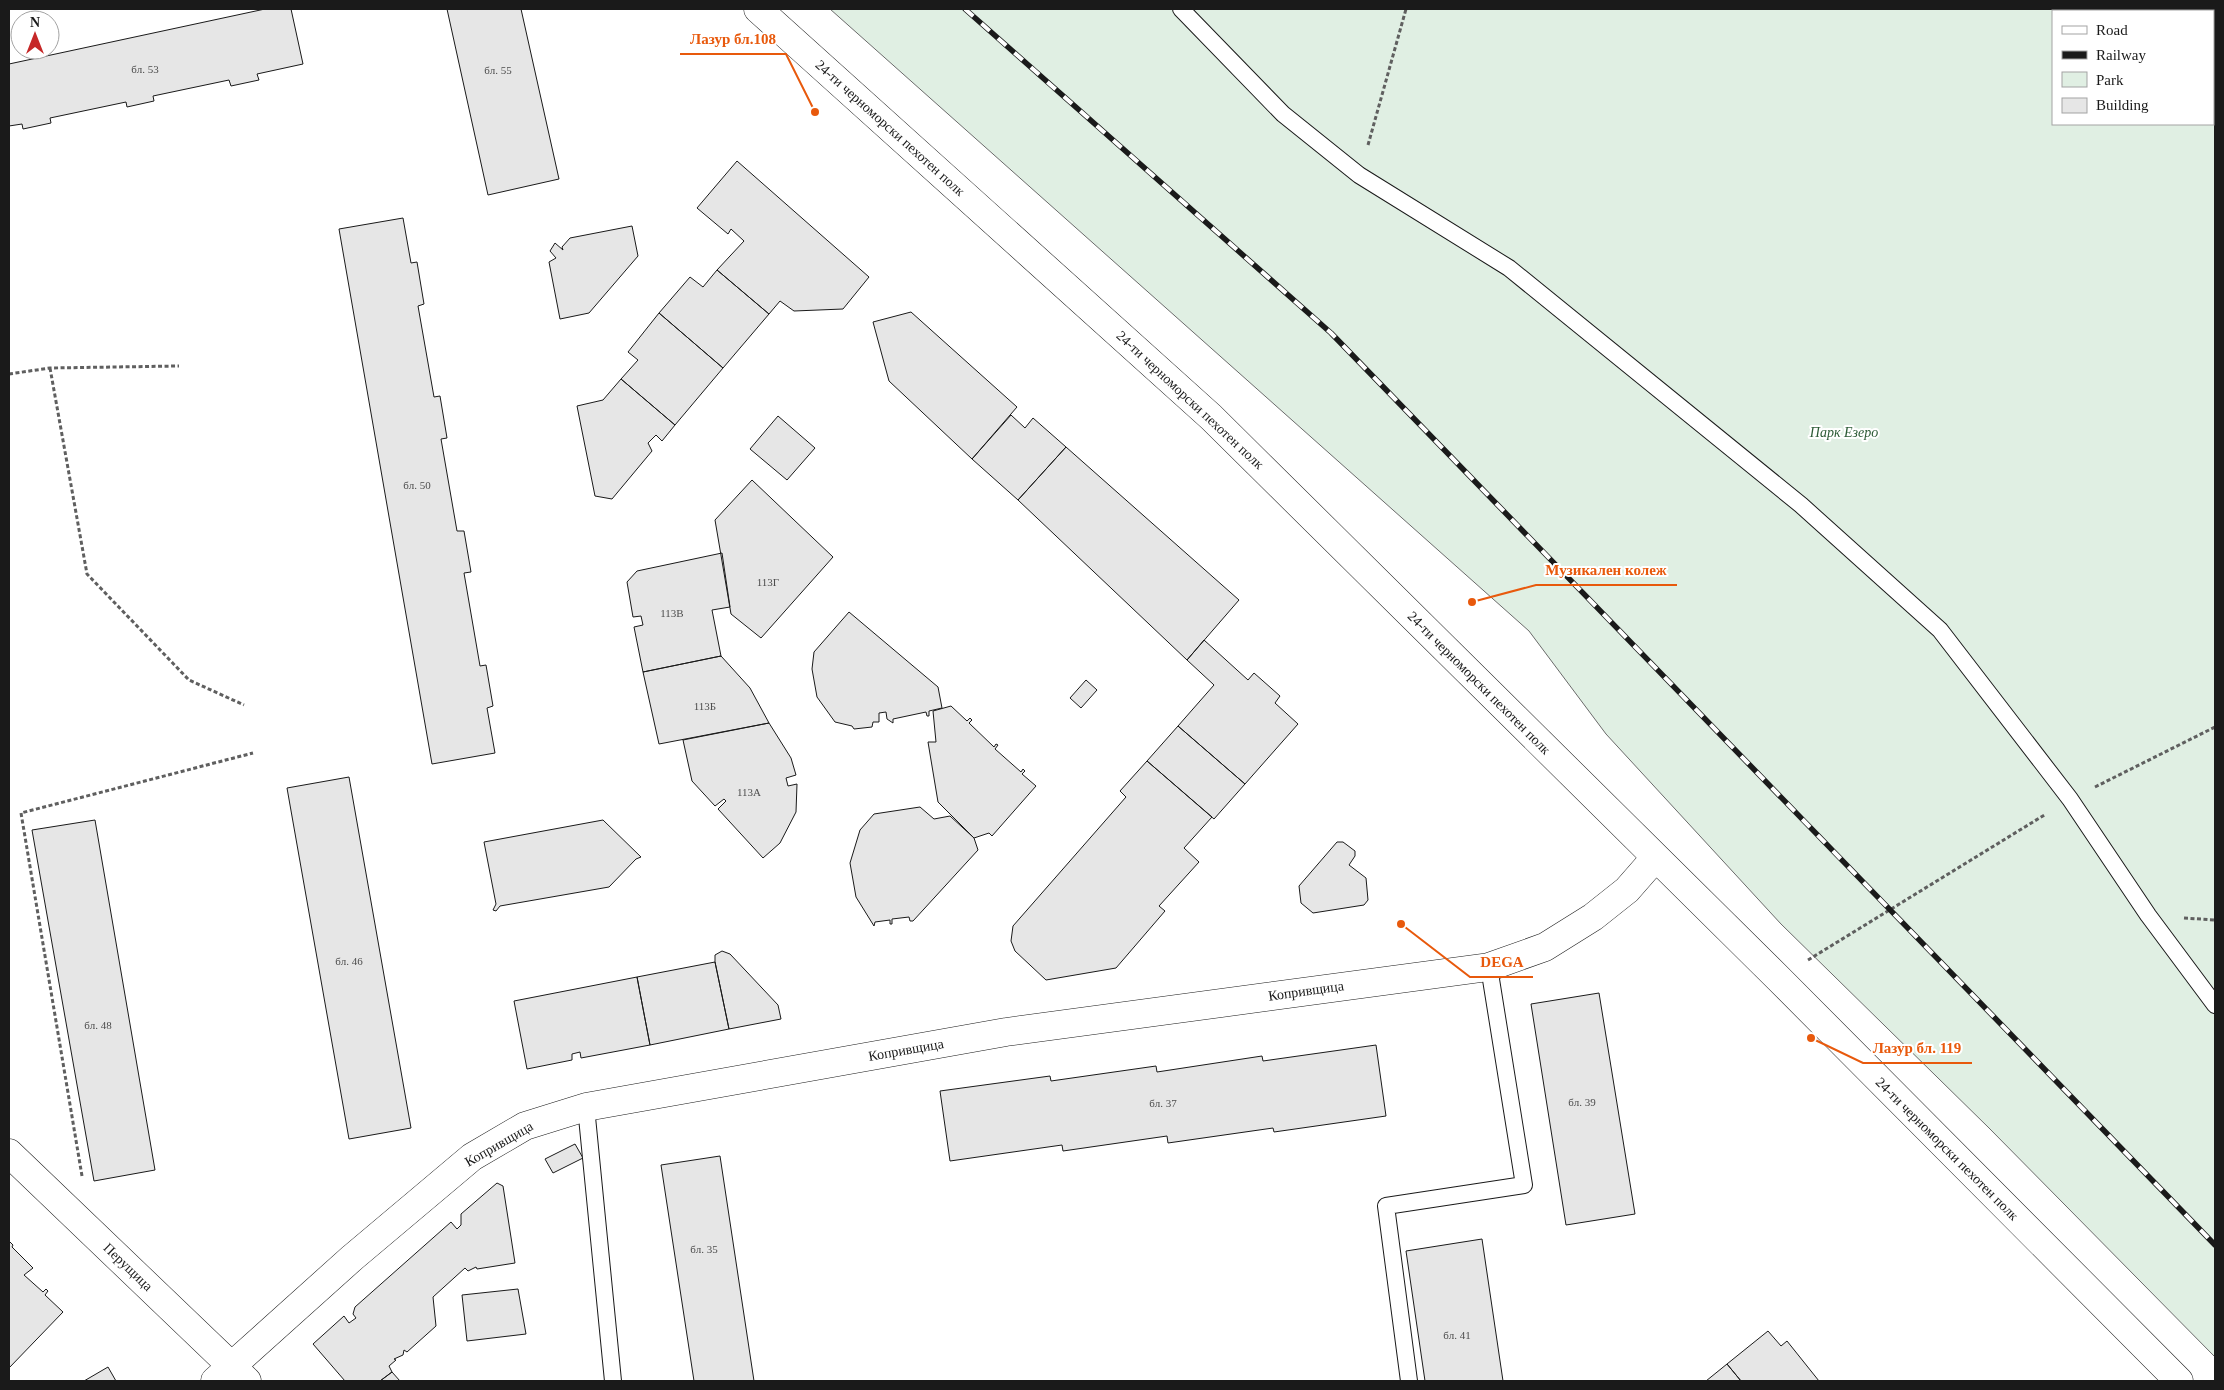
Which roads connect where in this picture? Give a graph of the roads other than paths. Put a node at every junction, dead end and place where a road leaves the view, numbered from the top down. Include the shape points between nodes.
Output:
1 (758, 9) edge
2 (1181, 9) edge
3 (1655, 858) junction
4 (1488, 967) junction
5 (2215, 1005) edge
6 (586, 1107) junction
7 (9, 1153) edge
8 (231, 1376) edge
9 (613, 1381) edge
10 (1409, 1381) edge
11 (2179, 1381) edge

1 - 3 main road, 24-ти черноморски пехотен полк via 1211,417
2 - 5 lane via 1283,114 1359,175 1509,268 1802,505 1940,630 2070,799 2148,915
3 - 4 main road, Копривщица via 1627,890 1592,917 1545,947
3 - 11 main road, 24-ти черноморски пехотен полк
4 - 6 main road, Копривщица via 1006,1032
4 - 10 lane via 1524,1185 1386,1206
6 - 8 main road, Копривщица via 525,1126 472,1157 352,1258
6 - 9 lane
7 - 8 main road, Перущица

